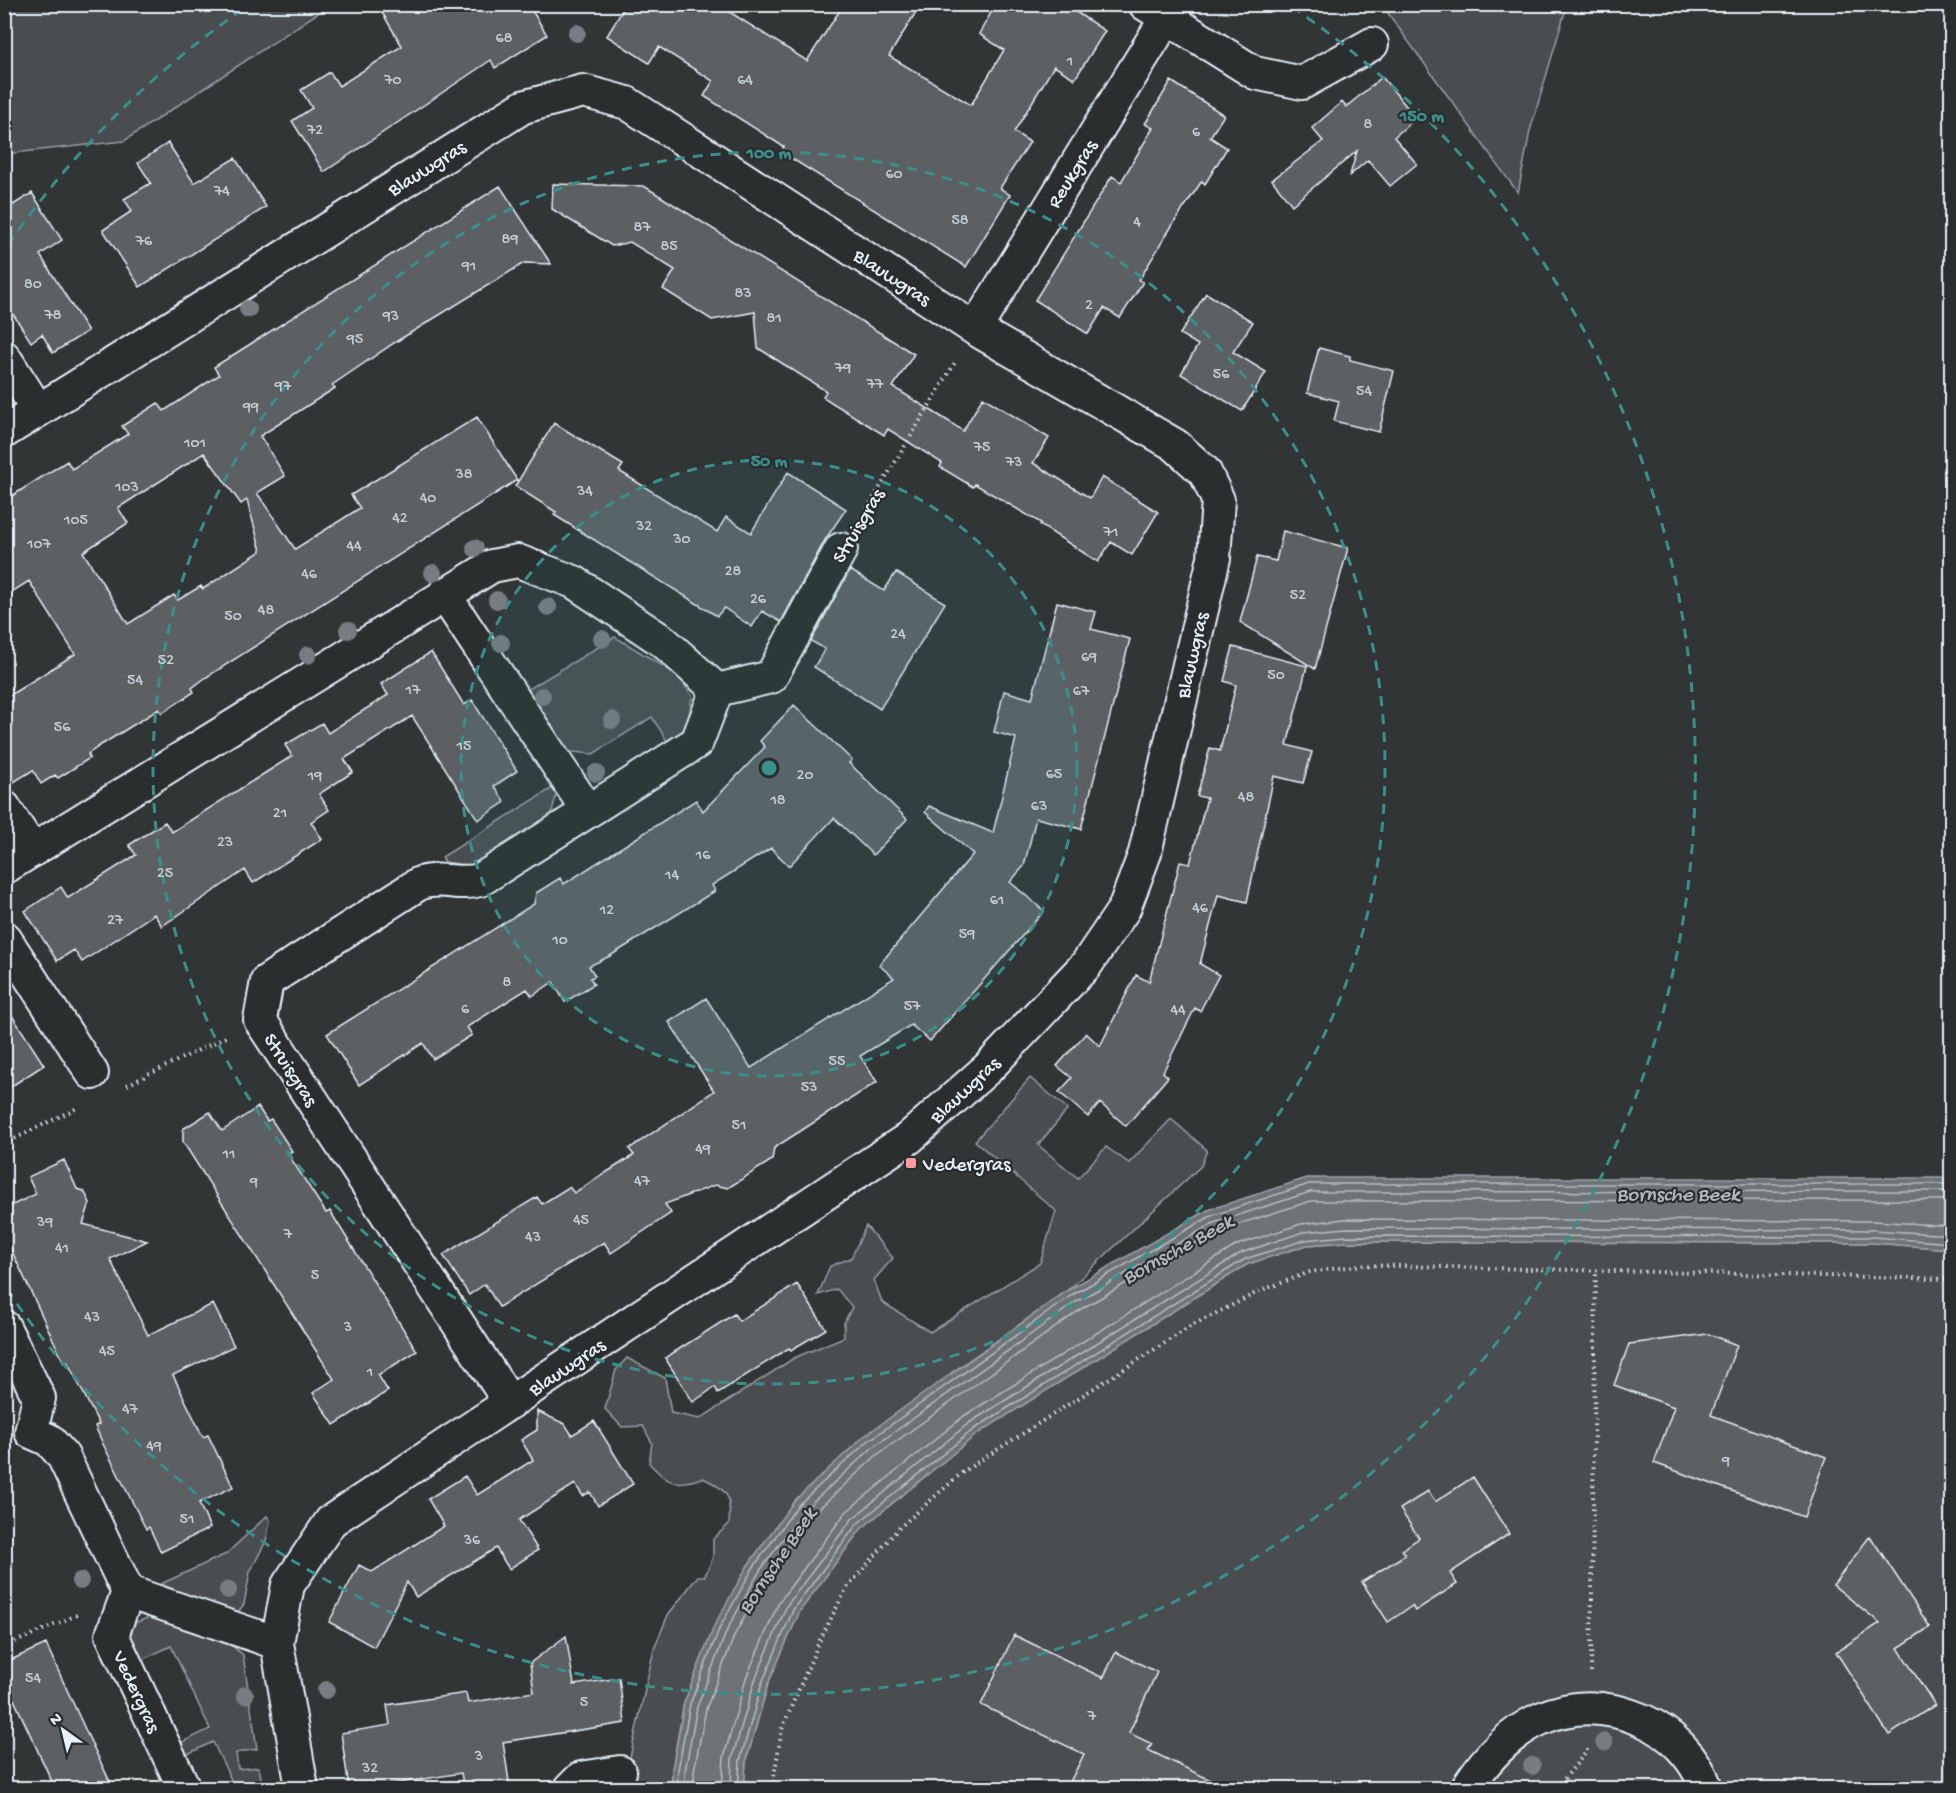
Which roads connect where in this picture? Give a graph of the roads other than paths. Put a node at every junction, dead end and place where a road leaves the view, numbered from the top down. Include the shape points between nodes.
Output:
1 (1156, 11) edge
2 (1372, 44) dead end
3 (975, 328) junction
4 (4, 357) edge
5 (38, 410) junction
6 (4, 432) edge
7 (841, 549) road end
8 (444, 594) junction
9 (717, 690) junction
10 (4, 807) edge
11 (588, 812) junction
12 (32, 850) junction
13 (4, 868) edge
14 (4, 937) edge
15 (92, 1073) dead end
16 (4, 1327) edge
17 (510, 1403) junction
18 (18, 1432) edge
19 (128, 1592) junction
20 (277, 1643) junction
21 (620, 1772) dead end
22 (184, 1788) edge
23 (302, 1788) edge
24 (571, 1788) edge
25 (1467, 1788) edge
26 (1706, 1788) edge

1 - 2 street, Reukgras via 1255,73 1302,83
1 - 3 street, Reukgras
3 - 5 street, Blauwgras via 627,103 583,91 523,107
3 - 17 street, Blauwgras via 1175,446 1205,472 1218,500 1211,570 1145,853 1124,909 1078,973 988,1068 909,1138
4 - 5 street
5 - 6 street, Blauwgras
7 - 9 street, Struisgras via 771,677
8 - 9 street via 492,566 518,561 574,582 664,642
8 - 11 street
8 - 12 street
9 - 11 street, Struisgras via 697,742
10 - 12 street
11 - 17 street, Struisgras via 480,880 465,884 437,878 420,883 273,976 267,981 260,1020
12 - 13 street
14 - 15 street
16 - 18 street via 39,1398
17 - 20 street, Blauwgras via 331,1521 288,1586
18 - 19 street via 49,1440 63,1456
19 - 20 street
19 - 22 street, Vedergras via 112,1635
20 - 23 street, Blauwgras
21 - 24 street via 581,1778
25 - 26 street via 1499,1745 1560,1711 1589,1706 1630,1715 1656,1726 1678,1743

